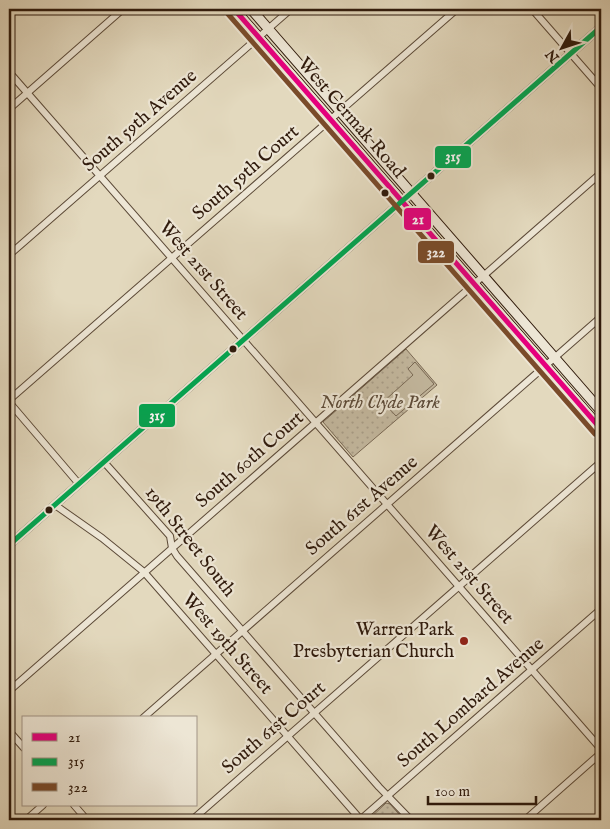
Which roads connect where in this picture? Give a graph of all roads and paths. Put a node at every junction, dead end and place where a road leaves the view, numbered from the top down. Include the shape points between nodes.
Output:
1 (234, 9) edge
2 (251, 9) edge
3 (291, 9) edge
4 (457, 9) edge
5 (532, 9) edge
6 (121, 10) edge
7 (601, 27) edge
8 (268, 29) junction
9 (259, 37) junction
10 (571, 54) junction
11 (9, 72) edge
12 (601, 88) edge
13 (27, 93) junction
14 (9, 109) edge
15 (340, 111) junction
16 (330, 119) junction
17 (601, 173) edge
18 (100, 176) junction
19 (411, 193) junction
20 (402, 201) junction
21 (9, 255) edge
22 (172, 258) junction
23 (484, 275) junction
24 (474, 284) junction
25 (601, 317) edge
26 (244, 340) junction
27 (555, 357) junction
28 (546, 365) junction
29 (9, 401) edge
30 (601, 410) edge
31 (316, 422) junction
32 (601, 429) edge
33 (104, 462) junction
34 (601, 462) edge
35 (79, 484) junction
36 (387, 504) junction
37 (55, 505) junction
38 (9, 545) edge
39 (172, 548) junction
40 (144, 572) junction
41 (459, 586) junction
42 (601, 609) edge
43 (243, 631) junction
44 (216, 654) junction
45 (532, 670) junction
46 (9, 691) edge
47 (314, 713) junction
48 (145, 716) edge
49 (9, 731) edge
50 (288, 736) junction
51 (22, 746) edge
52 (601, 749) edge
53 (601, 753) edge
54 (388, 796) junction
55 (42, 806) edge
56 (75, 806) edge
57 (26, 820) edge
58 (87, 820) edge
59 (192, 820) edge
60 (360, 820) edge
61 (411, 820) edge
62 (525, 820) edge

1 - 9 main road, West Cermak Road
2 - 8 main road, West Cermak Road
3 - 8 street, South 59th Avenue
4 - 15 street, South 59th Court
5 - 10 street
6 - 13 street
7 - 10 street
8 - 9 street, South 59th Avenue
8 - 15 main road, West Cermak Road
9 - 16 main road, West Cermak Road
9 - 18 street, South 59th Avenue
10 - 12 street
10 - 19 street
11 - 13 street, West 21st Street
13 - 14 street
13 - 18 street, West 21st Street
15 - 16 street, South 59th Court
15 - 19 main road, West Cermak Road
16 - 20 main road, West Cermak Road
16 - 22 street, South 59th Court
17 - 23 street, South 60th Court
18 - 21 street, South 59th Avenue
18 - 22 street, West 21st Street
19 - 20 street
19 - 23 main road, West Cermak Road
20 - 24 main road, West Cermak Road
20 - 26 street
22 - 26 street, West 21st Street
22 - 29 street, South 59th Court
23 - 24 street, South 60th Court
23 - 27 main road, West Cermak Road
24 - 28 main road, West Cermak Road
24 - 31 street, South 60th Court
25 - 27 street, South 61st Avenue
26 - 31 street, West 21st Street
26 - 33 street
27 - 28 street, South 61st Avenue
27 - 30 main road, West Cermak Road
28 - 32 main road, West Cermak Road
28 - 36 street, South 61st Avenue
29 - 35 street
31 - 36 street, West 21st Street
31 - 39 street, South 60th Court
33 - 35 street
33 - 39 street, 19th Street South via 170,536
34 - 41 street, South 61st Court
35 - 37 street
36 - 41 street, West 21st Street
36 - 43 street, South 61st Avenue
37 - 38 street
37 - 40 street, West 19th Street
39 - 40 street, South 60th Court
39 - 43 street, 19th Street South
40 - 44 street, West 19th Street
40 - 46 street, South 60th Court
41 - 45 street, West 21st Street
41 - 47 street, South 61st Court
42 - 45 street, South Lombard Avenue
43 - 44 street, South 61st Avenue
43 - 47 street, 19th Street South
44 - 48 street, South 61st Avenue
44 - 50 street, West 19th Street
45 - 52 street, West 21st Street
45 - 54 street, South Lombard Avenue
47 - 50 street, South 61st Court
47 - 54 street, 19th Street South
49 - 51 street
50 - 59 street, South 61st Court
50 - 60 street, West 19th Street
53 - 62 street
54 - 60 street, South Lombard Avenue
54 - 61 street, 19th Street South
55 - 57 street
56 - 58 street

